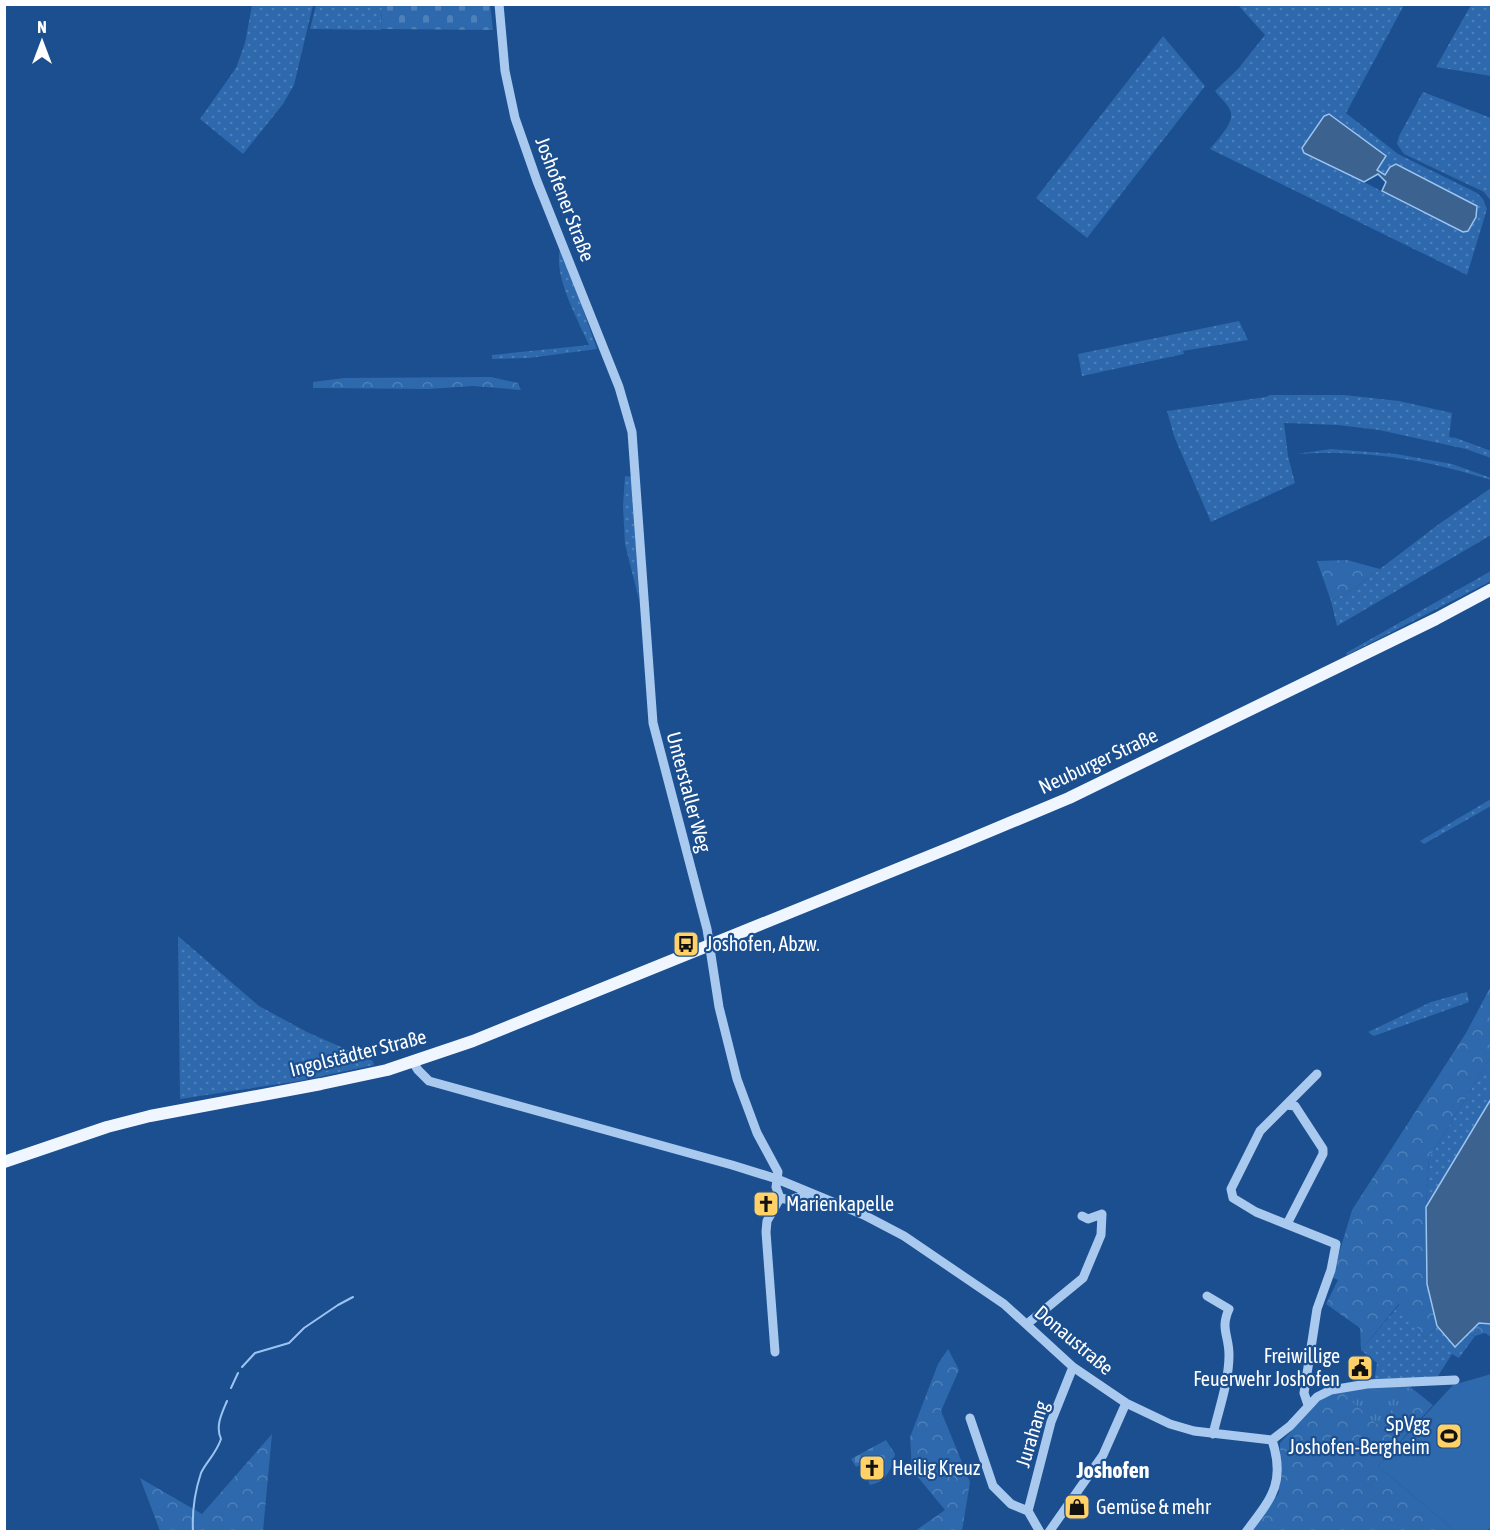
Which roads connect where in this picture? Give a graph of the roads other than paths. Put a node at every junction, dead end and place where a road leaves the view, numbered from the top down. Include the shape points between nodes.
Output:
1 (499, 4) edge
2 (623, 401) joint
3 (1491, 589) edge
4 (710, 944) junction
5 (413, 1062) junction
6 (1317, 1074) dead end
7 (1286, 1105) junction
8 (4, 1162) edge
9 (777, 1179) junction
10 (810, 1193) junction
11 (780, 1198) junction
12 (1082, 1216) dead end
13 (1287, 1224) junction
14 (1208, 1296) dead end
15 (1027, 1324) junction
16 (775, 1352) dead end
17 (1073, 1367) junction
18 (1455, 1380) dead end
19 (1307, 1402) junction
20 (1126, 1403) junction
21 (970, 1418) dead end
22 (1213, 1434) junction
23 (1272, 1440) junction
24 (1028, 1511) junction
25 (1040, 1532) edge
26 (1049, 1532) edge
27 (1246, 1532) edge

1 - 2 street, Joshofener Straße via 514,118
2 - 4 street, Unterstaller Weg via 632,432 652,723
3 - 4 main road, Neuburger Straße via 1069,798
4 - 5 main road, Ingolstädter Straße
4 - 9 street, Unterstaller Weg via 719,1007 737,1079 757,1133 778,1172
5 - 8 main road, Ingolstädter Straße via 321,1084 150,1116
5 - 9 street via 429,1081
6 - 7 street
7 - 13 street via 1295,1106 1323,1149
7 - 13 street via 1260,1131 1231,1189 1233,1198
9 - 10 street
9 - 11 street, Unterstaller Weg
10 - 11 street via 790,1200
10 - 15 street, Donaustraße via 894,1231 1004,1304
11 - 16 street via 767,1221 766,1232
12 - 15 street via 1088,1219 1102,1214 1101,1235 1083,1278
13 - 19 street via 1336,1247 1317,1309 1304,1393
14 - 22 street via 1229,1309 1224,1323 1228,1365
15 - 17 street, Donaustraße
17 - 20 street, Donaustraße
17 - 24 street, Jurahang via 1051,1422
18 - 19 street via 1367,1384 1331,1390
19 - 23 street via 1290,1426
20 - 22 street, Donaustraße via 1170,1424
20 - 26 street via 1103,1455
21 - 24 street, Jurahang via 993,1486 1011,1504
22 - 23 street, Donaustraße
23 - 27 street via 1278,1470 1276,1487
24 - 25 street, Jurahang

